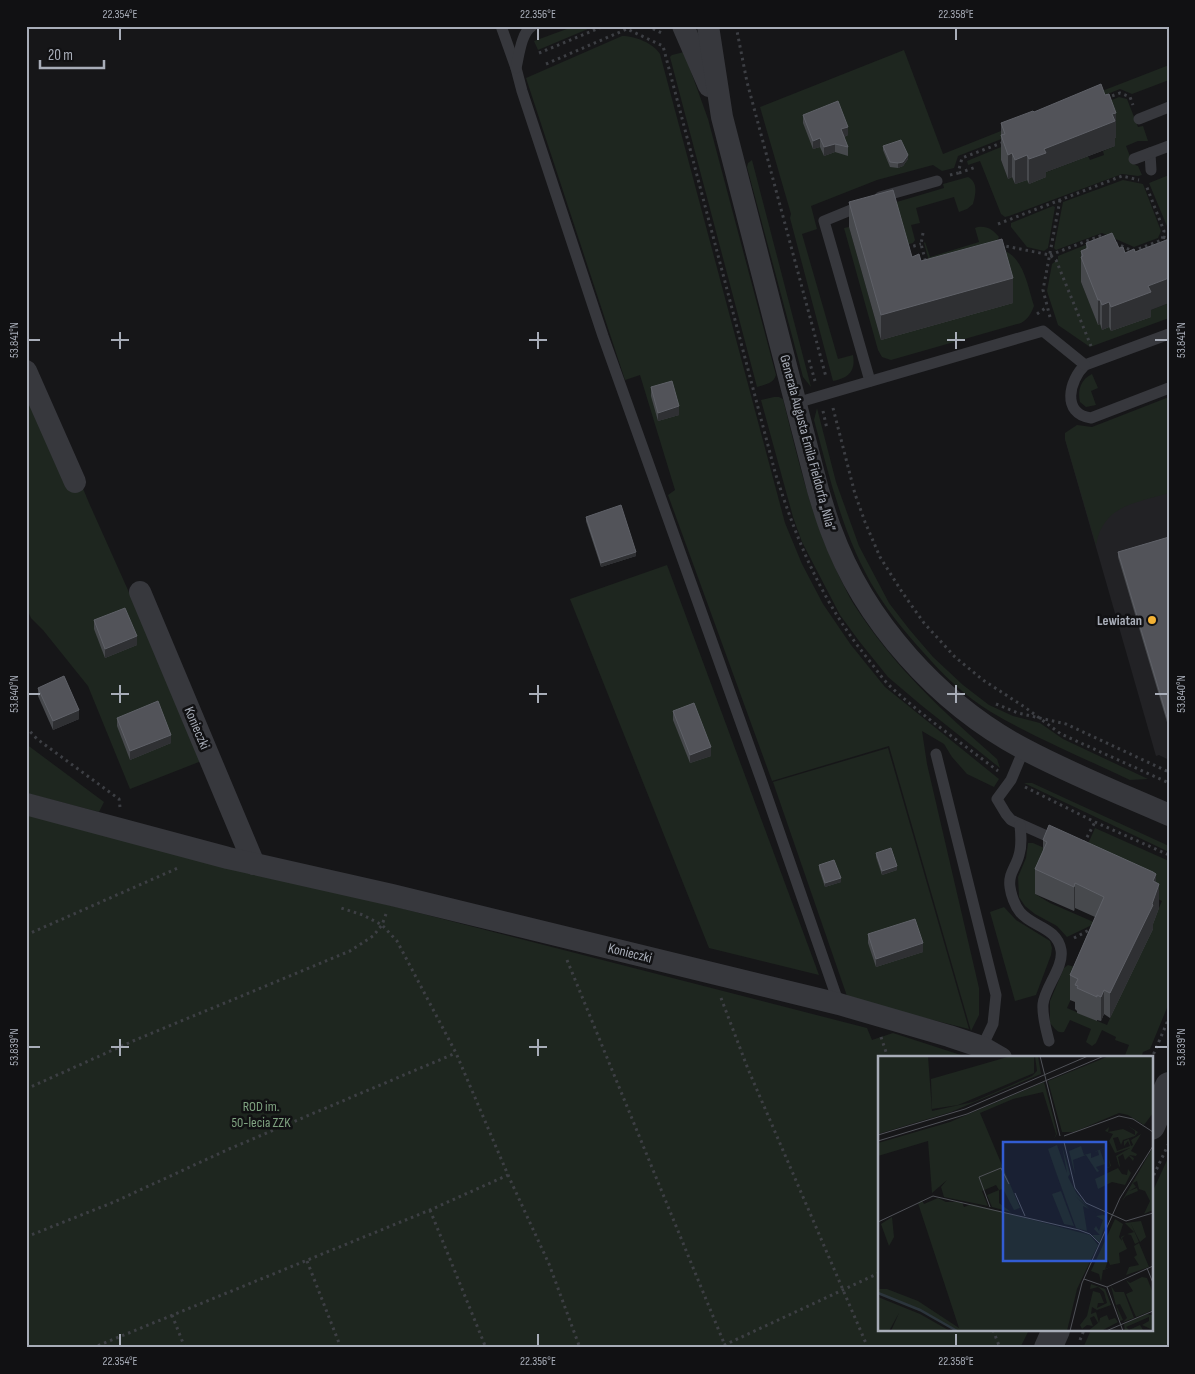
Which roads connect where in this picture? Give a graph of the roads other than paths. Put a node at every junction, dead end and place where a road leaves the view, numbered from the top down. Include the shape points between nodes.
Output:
1 (500, 26) edge
2 (684, 26) edge
3 (708, 26) edge
4 (533, 27) edge
5 (516, 68) junction
6 (1169, 108) edge
7 (722, 117) junction
8 (1139, 119) road end
9 (1169, 146) edge
10 (1150, 153) junction
11 (1134, 159) dead end
12 (1150, 170) dead end
13 (941, 179) road end
14 (1169, 334) edge
15 (1085, 365) junction
16 (26, 371) edge
17 (870, 381) junction
18 (1169, 388) edge
19 (796, 402) junction
20 (75, 482) dead end
21 (140, 592) dead end
22 (1024, 749) junction
23 (936, 754) dead end
24 (26, 804) edge
25 (1169, 815) edge
26 (1020, 825) junction
27 (1061, 843) edge
28 (254, 864) junction
29 (839, 1004) junction
30 (1049, 1041) dead end
31 (982, 1047) junction
32 (998, 1056) edge
33 (1169, 1086) edge
34 (1152, 1124) edge
35 (1055, 1332) edge
36 (1048, 1348) edge

1 - 5 lane
2 - 7 street, Generała Augusta Emila Fieldorfa „Nila”
3 - 7 street, Generała Augusta Emila Fieldorfa „Nila”
4 - 5 lane via 522,43
5 - 29 lane via 603,336
6 - 8 lane
7 - 19 street, Generała Augusta Emila Fieldorfa „Nila”
9 - 10 lane
10 - 11 lane
10 - 12 lane
13 - 17 lane via 883,196 824,221
14 - 15 lane
15 - 17 lane via 1043,331
15 - 18 lane via 1074,381 1071,397 1072,407 1082,417 1091,418
16 - 20 street
17 - 19 lane
19 - 22 street, Generała Augusta Emila Fieldorfa „Nila” via 831,531 870,606 896,643 927,677 988,728
21 - 28 street, Konieczki
22 - 25 street, Generała Augusta Emila Fieldorfa „Nila”
22 - 26 lane via 1011,780 997,799 1006,814
23 - 31 lane via 996,995 993,1024
24 - 28 street, Konieczki
26 - 27 lane
26 - 30 lane via 1019,856 1010,874 1010,887 1020,912 1052,932 1062,951 1043,1003
28 - 29 street, Konieczki
29 - 31 street, Konieczki
31 - 32 street, Konieczki
33 - 34 street
35 - 36 street

